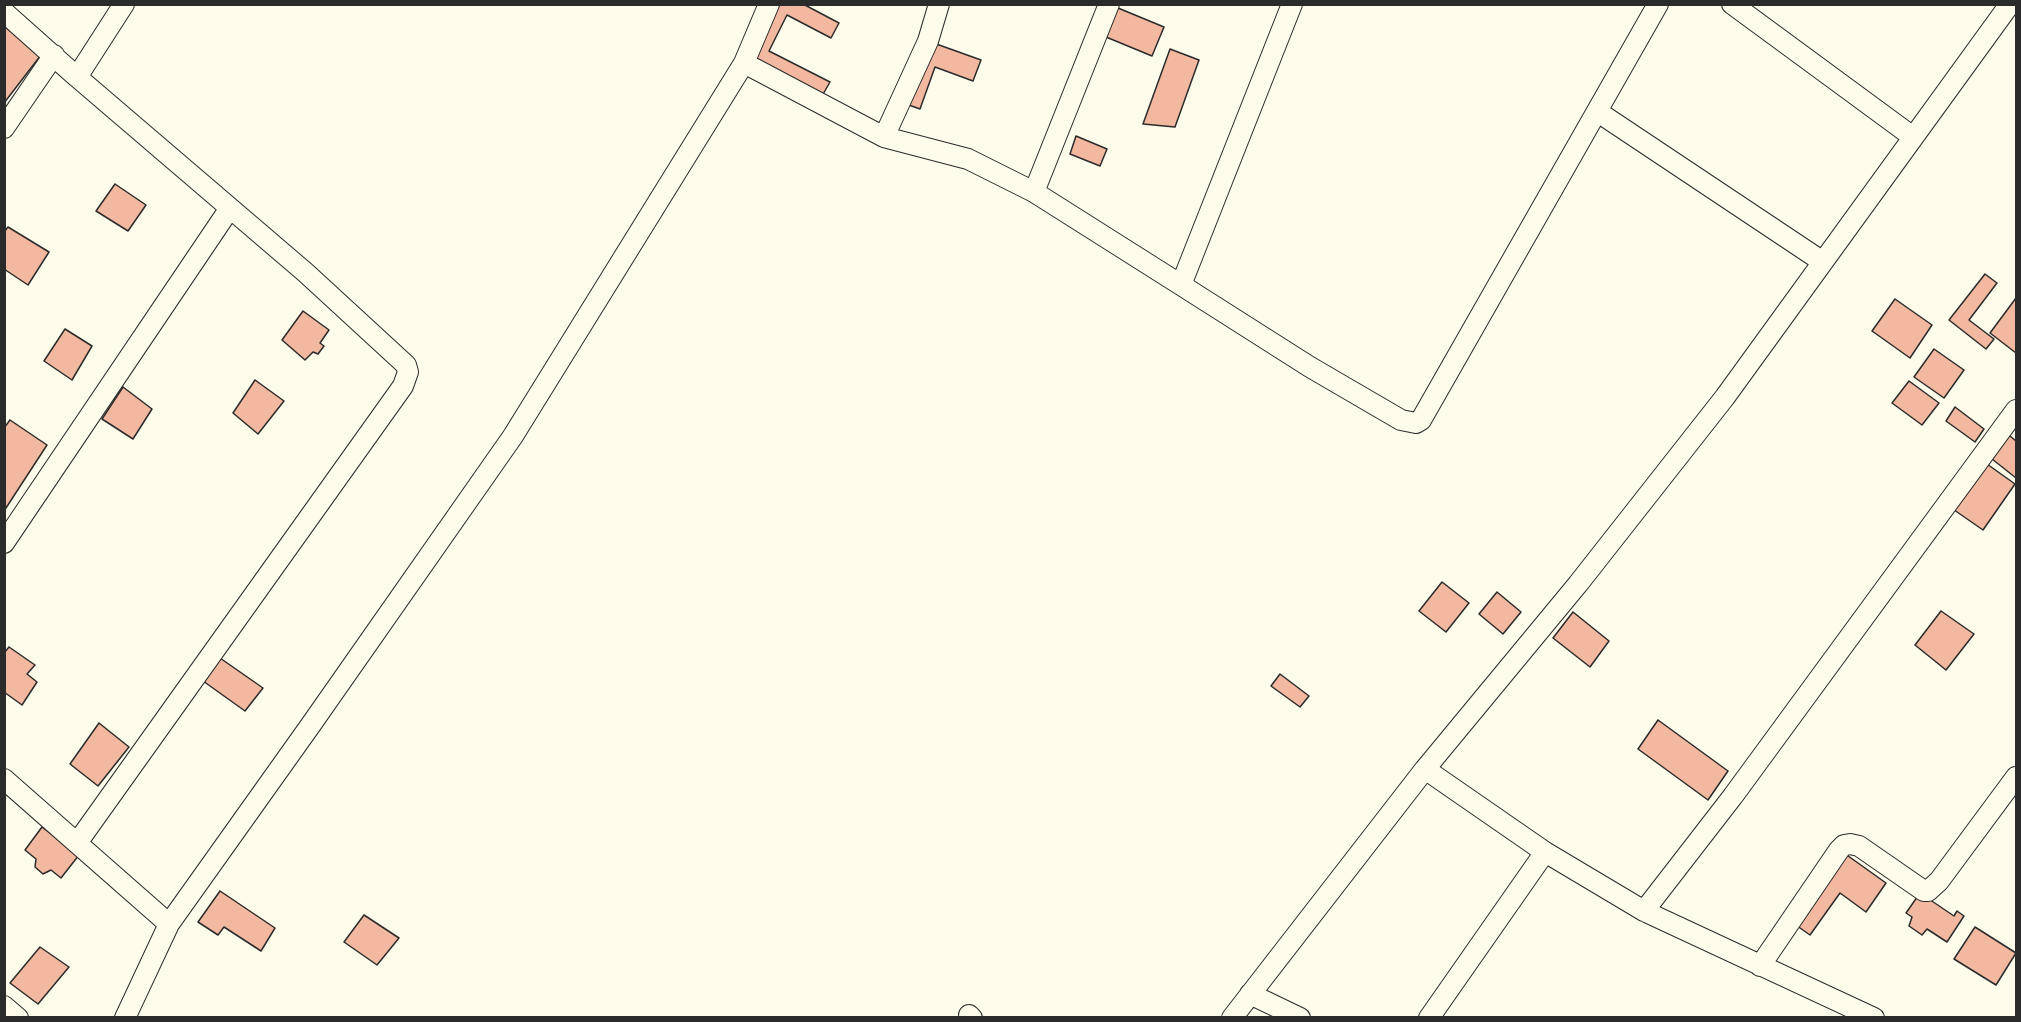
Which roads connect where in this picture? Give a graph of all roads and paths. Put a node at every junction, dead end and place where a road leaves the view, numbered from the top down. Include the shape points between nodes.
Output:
1 (124, 4) edge
2 (769, 4) edge
3 (939, 4) edge
4 (1109, 4) edge
5 (1292, 4) edge
6 (1658, 4) edge
7 (1732, 4) edge
8 (2010, 4) edge
9 (4, 12) edge
10 (54, 55) junction
11 (744, 63) junction
12 (77, 77) junction
13 (1598, 112) junction
14 (4, 128) edge
15 (884, 137) junction
16 (1913, 137) junction
17 (1034, 192) junction
18 (230, 208) junction
19 (1823, 262) junction
20 (1181, 285) junction
21 (2016, 410) edge
22 (4, 543) edge
23 (1425, 769) junction
24 (2016, 777) edge
25 (4, 779) edge
26 (77, 843) junction
27 (1545, 852) junction
28 (1644, 911) junction
29 (169, 924) junction
30 (1760, 966) junction
31 (1250, 994) junction
32 (4, 1006) edge
33 (18, 1017) edge
34 (125, 1017) edge
35 (1232, 1017) edge
36 (1300, 1017) edge
37 (1429, 1017) edge
38 (1874, 1017) edge

1 - 12 street
2 - 11 street
3 - 15 street via 928,41
4 - 17 street
5 - 20 street
6 - 13 street
7 - 16 street
8 - 16 street
9 - 10 street
10 - 12 street
10 - 14 street
11 - 15 street
11 - 29 street via 513,436
12 - 18 street
13 - 19 street
13 - 20 street via 1422,420 1416,423 1401,420 1310,367
15 - 17 street via 968,159
16 - 19 street
17 - 20 street
18 - 22 street
18 - 26 street via 406,364 407,379
19 - 23 street via 1696,434
21 - 28 street via 1754,769
23 - 27 street
23 - 31 street
24 - 30 street via 1928,891 1859,846 1844,845
25 - 26 street
26 - 29 street
27 - 28 street
27 - 37 street
28 - 30 street
29 - 34 street
30 - 38 street
31 - 35 street
31 - 36 street
32 - 33 street

